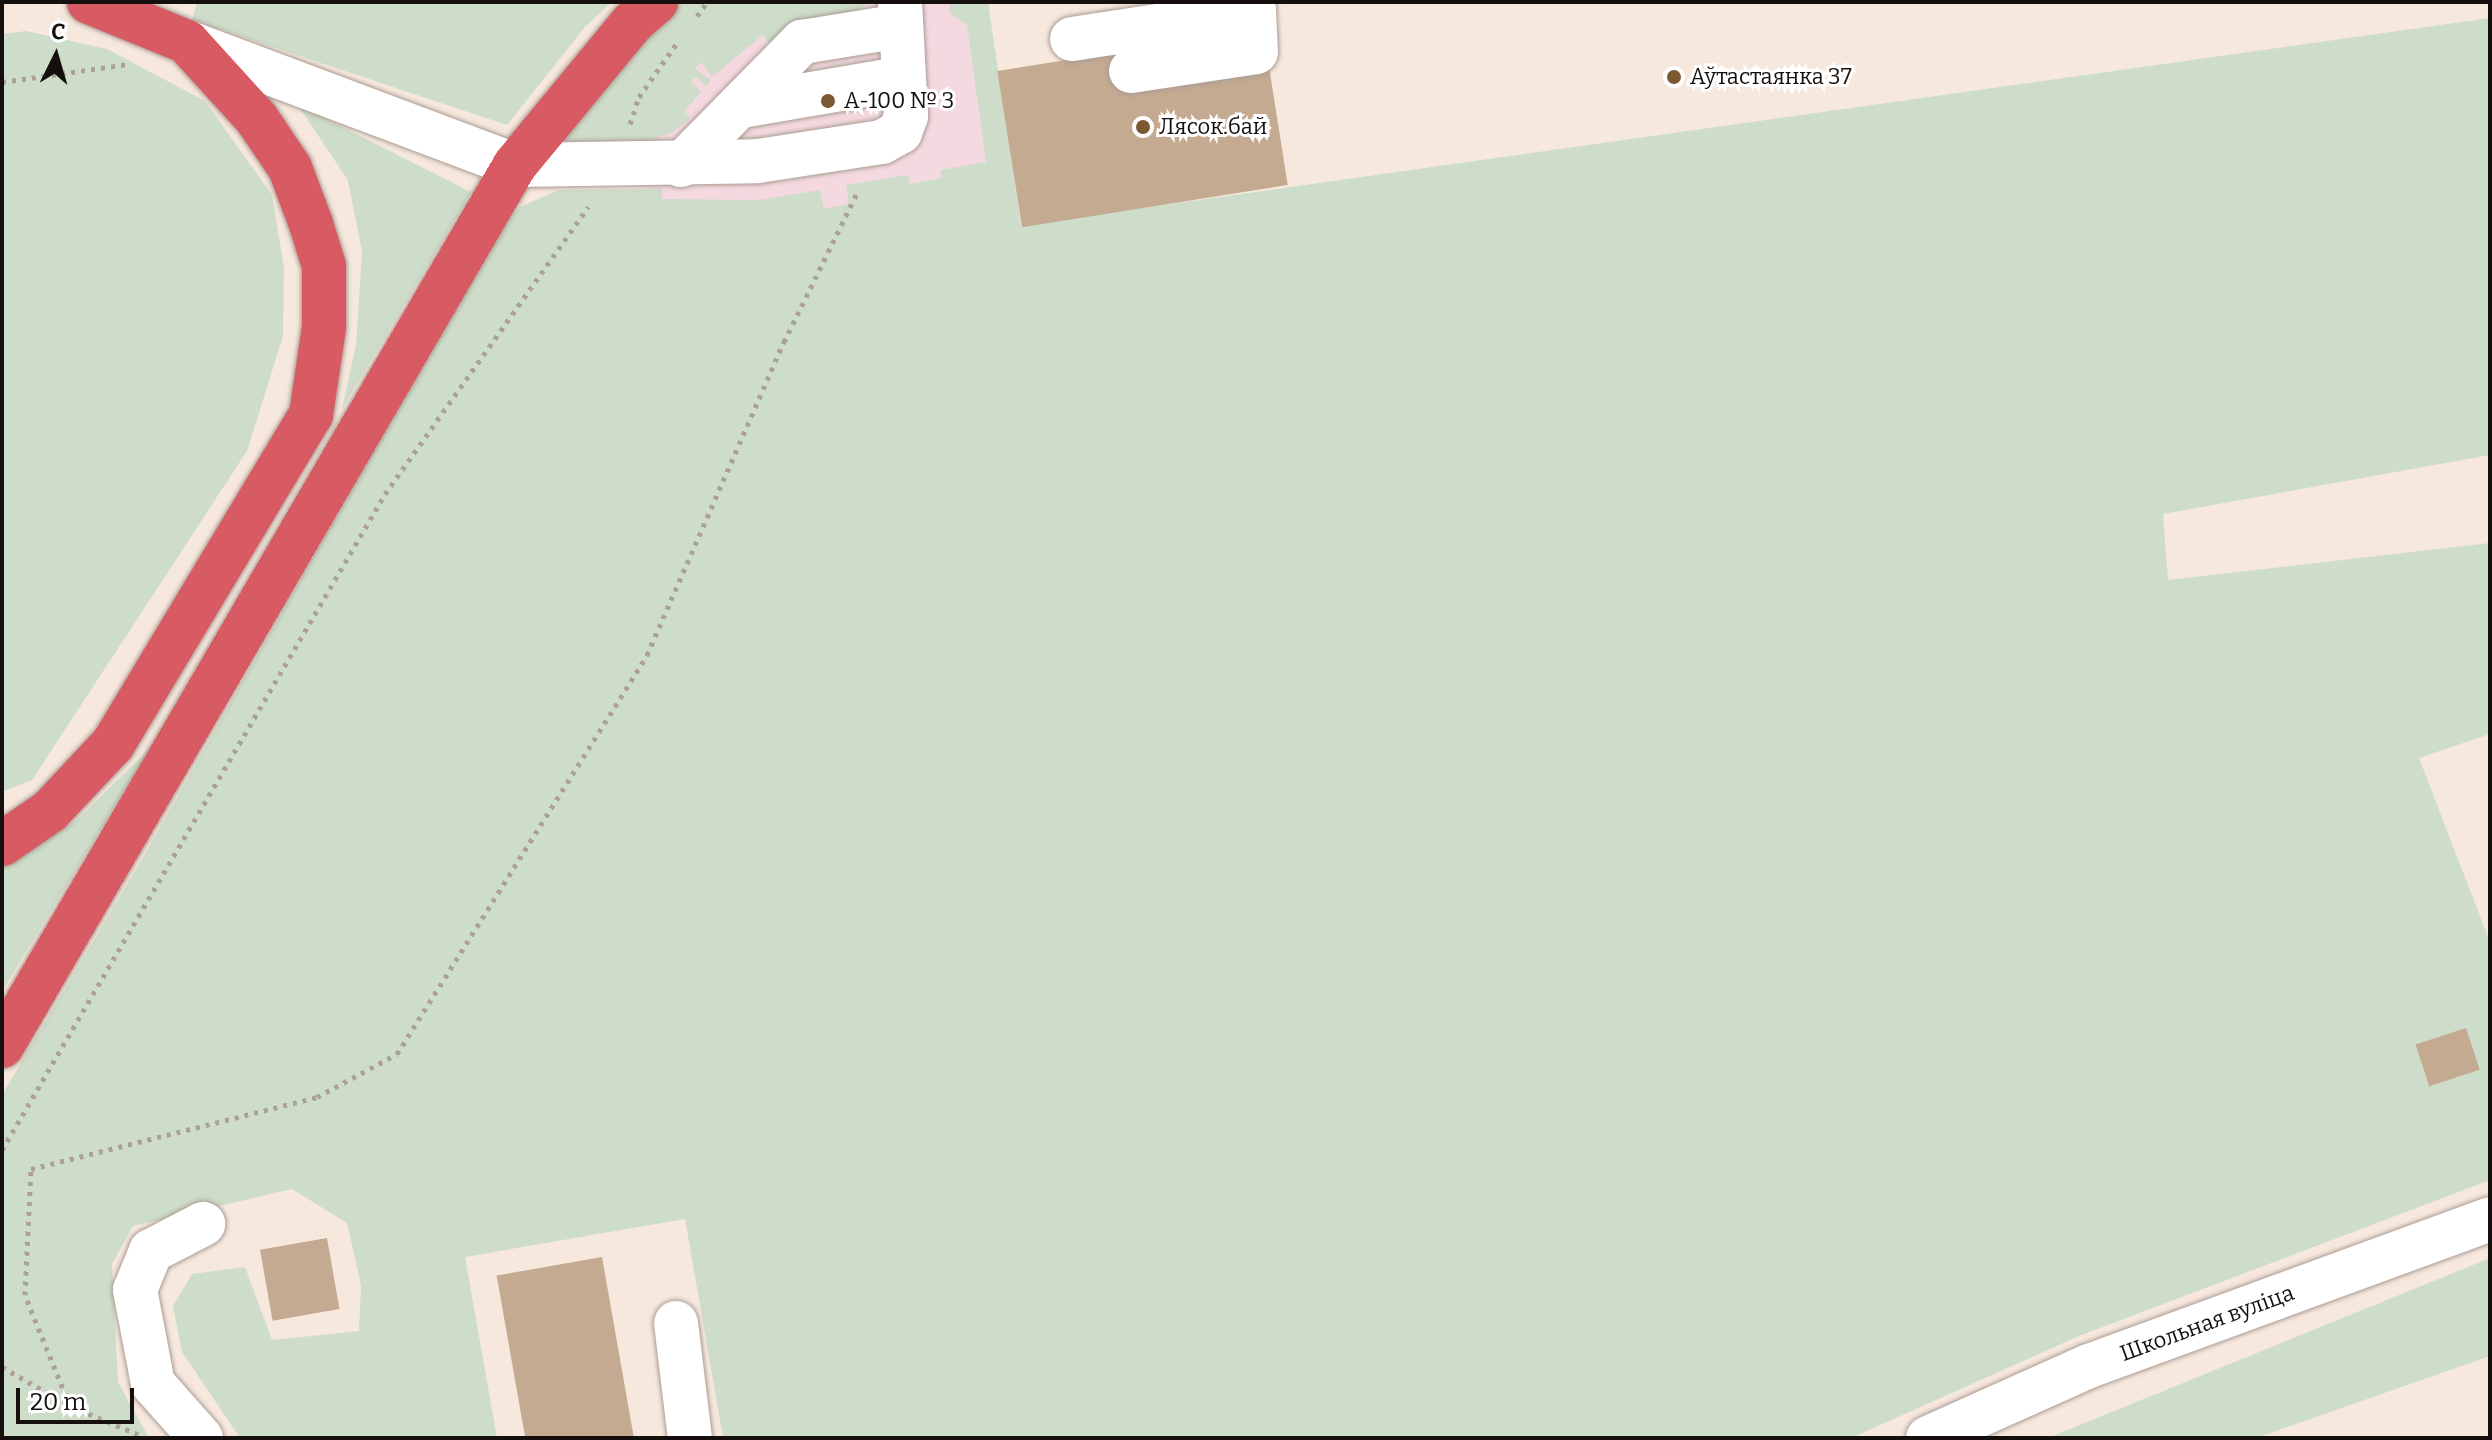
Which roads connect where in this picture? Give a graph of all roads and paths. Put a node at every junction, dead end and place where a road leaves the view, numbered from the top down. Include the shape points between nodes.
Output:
1 (89, 2) edge
2 (707, 2) edge
3 (1254, 6) edge
4 (673, 14) edge
5 (900, 14) edge
6 (681, 38) dead end
7 (1072, 39) dead end
8 (187, 42) junction
9 (1131, 71) dead end
10 (904, 78) junction
11 (2, 82) edge
12 (741, 106) junction
13 (515, 165) junction
14 (681, 165) junction
15 (616, 167) junction
16 (864, 177) dead end
17 (2, 844) edge
18 (2, 1046) edge
19 (2, 1150) edge
20 (2490, 1219) edge
21 (203, 1224) dead end
22 (676, 1323) dead end
23 (2, 1367) edge
24 (70, 1406) junction
25 (147, 1438) edge
26 (201, 1438) edge
27 (690, 1438) edge
28 (1928, 1438) edge

1 - 8 highway
2 - 4 path
3 - 7 street
3 - 9 street via 1256,52
4 - 13 highway via 632,23
5 - 10 street
5 - 12 street via 802,42
6 - 15 path via 639,97
8 - 11 path via 133,63
8 - 13 street
8 - 17 highway via 257,119 290,168 311,224 324,282 324,327 311,415 113,744 50,811
10 - 12 street
10 - 14 street via 904,125 893,138 758,161
12 - 14 street
13 - 15 street
13 - 18 highway
14 - 15 street
15 - 19 path via 385,494
16 - 24 path via 784,342 647,655 397,1054 317,1097 31,1169 25,1295
20 - 28 street, Школьная вуліца via 2089,1366
21 - 26 street via 151,1251 135,1290 153,1384
22 - 27 street
23 - 24 path
24 - 25 path

